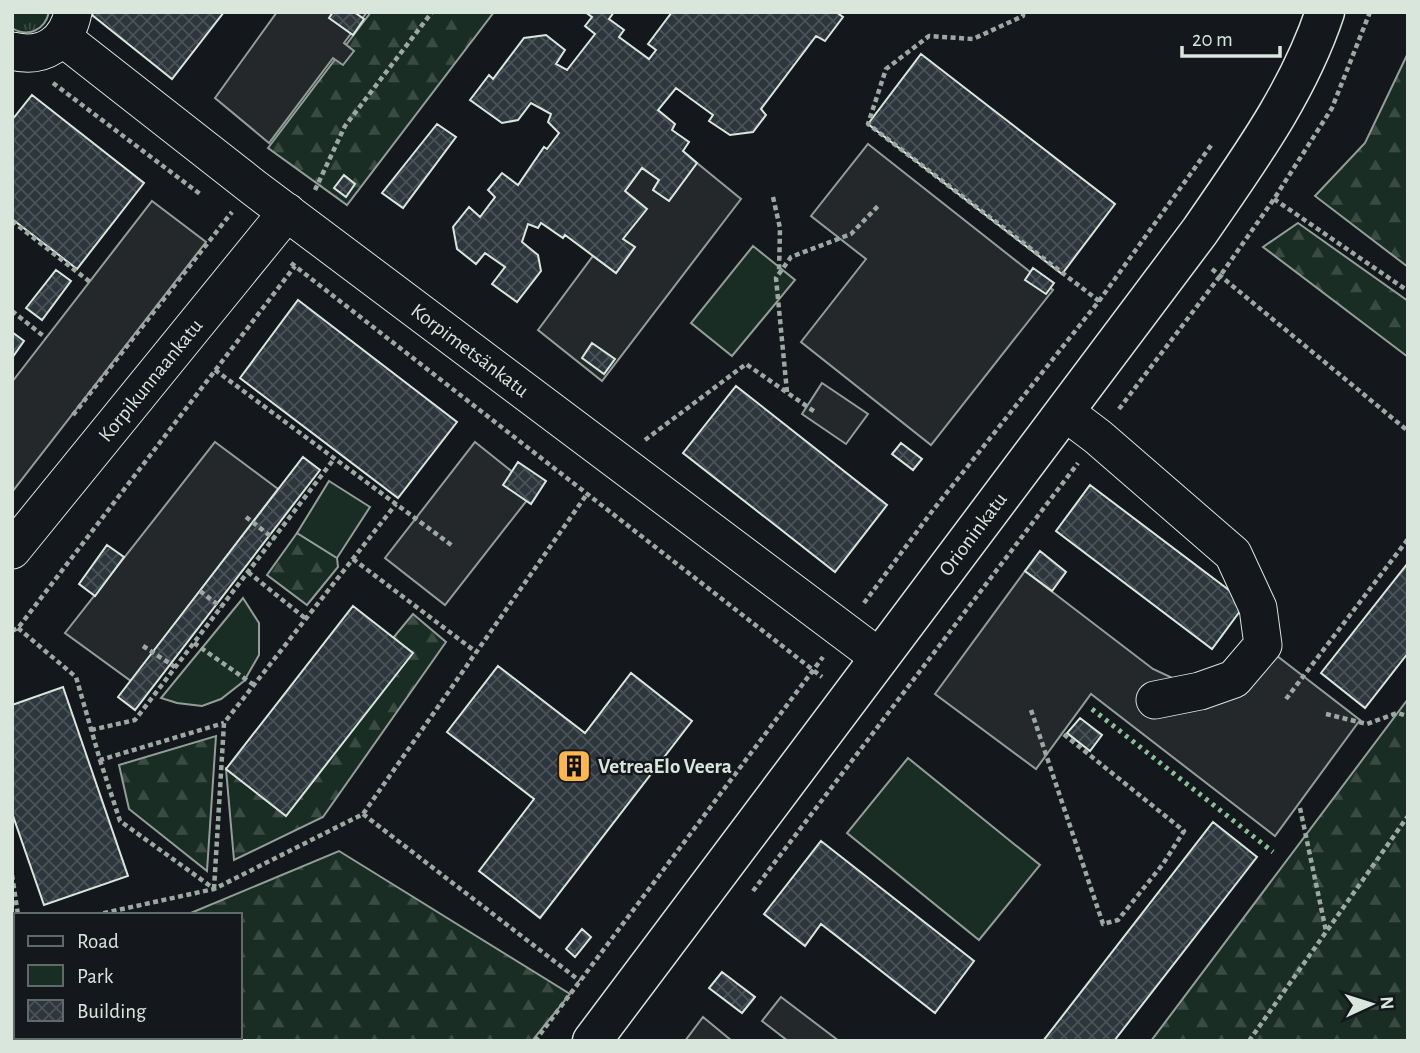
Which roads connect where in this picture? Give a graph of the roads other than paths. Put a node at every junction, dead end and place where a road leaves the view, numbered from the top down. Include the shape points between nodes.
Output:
1 (1325, 12) edge
2 (68, 25) edge
3 (12, 51) edge
4 (287, 212) junction
5 (1065, 412) junction
6 (12, 550) edge
7 (880, 658) junction
8 (1155, 700) dead end
9 (592, 1041) edge

1 - 5 main road, Orioninkatu via 1313,48 1276,121
2 - 3 street, Korpimetsänkatu via 52,47 39,53
2 - 4 street, Korpimetsänkatu
4 - 6 street, Korpikunnaankatu
4 - 7 street, Korpimetsänkatu
5 - 7 main road, Orioninkatu
5 - 8 street via 1233,554 1258,608 1263,645 1234,679
7 - 9 main road, Orioninkatu

